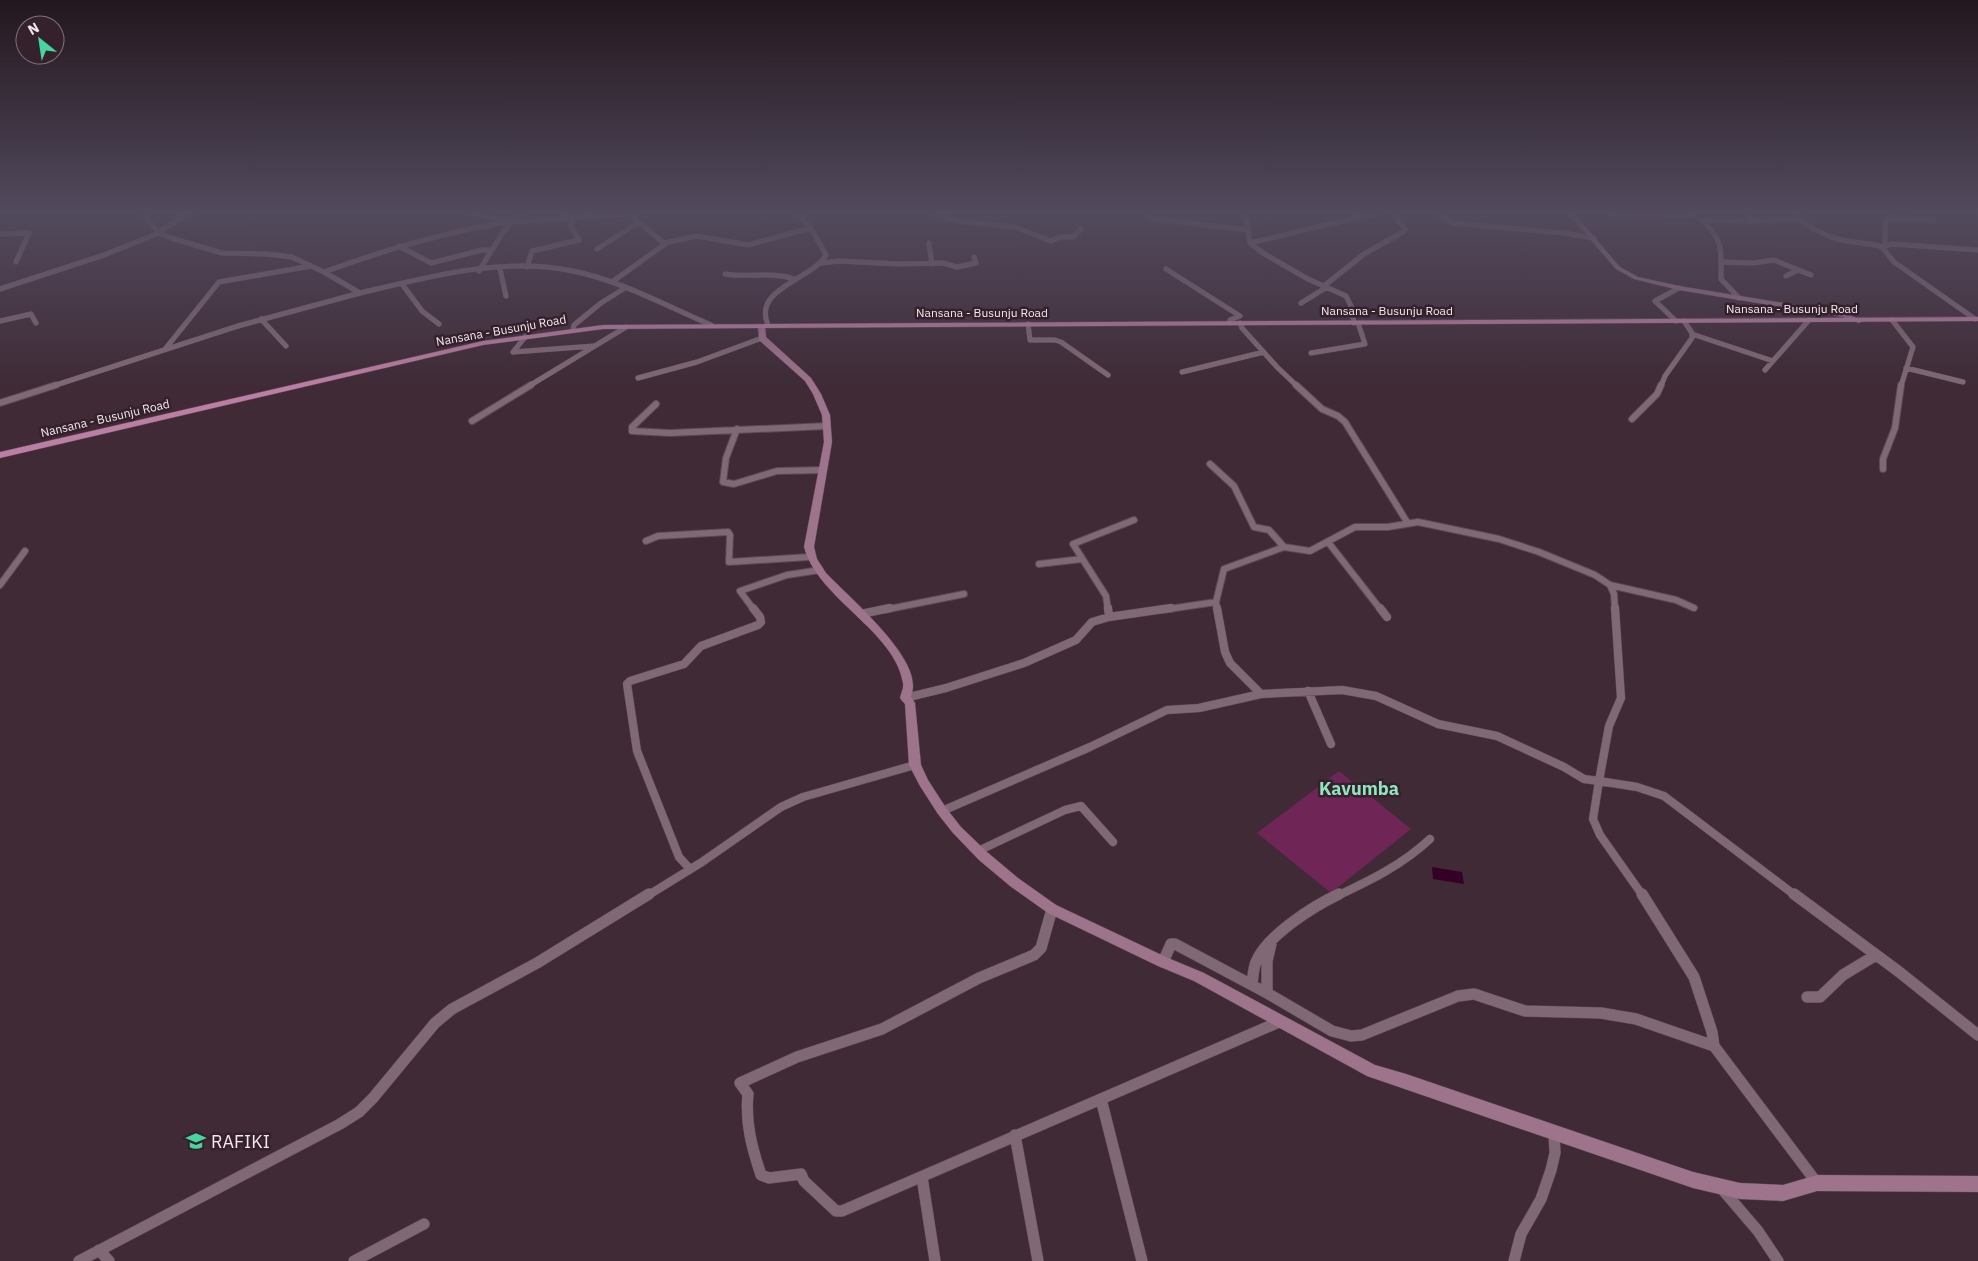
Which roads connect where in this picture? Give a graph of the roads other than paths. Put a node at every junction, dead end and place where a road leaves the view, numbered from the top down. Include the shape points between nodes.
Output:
1 (500, 269) edge
2 (58, 270) edge
3 (289, 270) edge
4 (319, 270) edge
5 (330, 270) edge
6 (491, 270) edge
7 (559, 270) edge
8 (629, 270) edge
9 (810, 270) edge
10 (1167, 270) edge
11 (1294, 270) edge
12 (1346, 270) edge
13 (1621, 270) edge
14 (1722, 270) edge
15 (1798, 270) joint
16 (1905, 270) edge
17 (479, 271) joint
18 (324, 272) junction
19 (725, 274) dead end
20 (1811, 275) dead end
21 (1786, 276) dead end
22 (794, 279) junction
23 (612, 282) junction
24 (402, 284) junction
25 (1326, 287) junction
26 (625, 288) junction
27 (1679, 288) junction
28 (0, 289) edge
29 (360, 293) junction
30 (506, 296) dead end
31 (1739, 298) junction
32 (1301, 303) dead end
33 (261, 319) junction
34 (1976, 319) edge
35 (1809, 320) junction
36 (1892, 320) junction
37 (0, 321) edge
38 (1680, 321) junction
39 (1859, 321) junction
40 (36, 323) dead end
41 (1230, 323) junction
42 (1240, 323) junction
43 (1356, 323) junction
44 (439, 324) dead end
45 (1028, 324) junction
46 (711, 325) junction
47 (626, 326) junction
48 (573, 330) junction
49 (764, 330) junction
50 (1692, 334) junction
51 (526, 336) junction
52 (598, 345) junction
53 (286, 346) dead end
54 (166, 349) junction
55 (1264, 352) junction
56 (1311, 353) dead end
57 (1773, 361) junction
58 (1906, 368) junction
59 (1765, 370) dead end
60 (1182, 372) dead end
61 (1108, 375) dead end
62 (638, 378) dead end
63 (1963, 382) dead end
64 (0, 403) edge
65 (656, 404) dead end
66 (1632, 418) dead end
67 (472, 421) dead end
68 (827, 426) junction
69 (737, 429) junction
70 (0, 455) edge
71 (1210, 464) dead end
72 (1883, 469) dead end
73 (824, 470) junction
74 (1134, 520) dead end
75 (1407, 522) junction
76 (646, 542) dead end
77 (1328, 542) junction
78 (1284, 547) junction
79 (25, 551) dead end
80 (809, 557) junction
81 (1082, 559) junction
82 (1039, 564) dead end
83 (820, 570) junction
84 (0, 585) edge
85 (1610, 585) junction
86 (964, 594) dead end
87 (1216, 602) junction
88 (1694, 608) dead end
89 (861, 614) junction
90 (1109, 617) junction
91 (1387, 617) dead end
92 (1308, 691) junction
93 (1261, 694) junction
94 (905, 698) junction
95 (1331, 744) dead end
96 (915, 765) junction
97 (1600, 781) junction
98 (942, 811) junction
99 (1430, 839) dead end
100 (1113, 842) dead end
101 (978, 851) junction
102 (690, 870) junction
103 (1052, 909) junction
104 (1272, 940) junction
105 (1876, 955) junction
106 (1163, 962) junction
107 (1252, 985) junction
108 (1267, 993) junction
109 (1807, 997) dead end
110 (1279, 1022) junction
111 (1978, 1035) edge
112 (1714, 1046) junction
113 (1101, 1099) junction
114 (1554, 1133) junction
115 (1015, 1135) junction
116 (922, 1177) junction
117 (1817, 1183) junction
118 (1978, 1184) edge
119 (1721, 1187) junction
120 (424, 1224) dead end
121 (99, 1250) junction
122 (79, 1261) edge
123 (109, 1261) edge
124 (354, 1261) edge
125 (935, 1261) edge
126 (1038, 1261) edge
127 (1142, 1261) edge
128 (1514, 1261) edge
129 (1778, 1261) edge

1 - 30 street
2 - 28 street
3 - 54 street via 219,282
4 - 18 street
5 - 18 street
6 - 17 street
7 - 23 street
8 - 23 street
9 - 22 street
10 - 41 street via 1240,316
11 - 25 street
12 - 25 street
13 - 27 street via 1648,282
14 - 31 street via 1724,284
15 - 20 street
15 - 21 street
16 - 34 street
17 - 24 street
18 - 29 street
19 - 22 street
22 - 49 street via 768,303 764,312
23 - 26 street
24 - 29 street
24 - 44 street via 425,316
25 - 32 street
25 - 43 street via 1349,300
26 - 46 street
26 - 48 street via 601,303
27 - 31 street
27 - 38 street via 1655,301
29 - 33 street
31 - 39 street via 1845,315
33 - 53 street
33 - 54 street
34 - 36 main road, Nansana - Busunju Road
35 - 38 main road, Nansana - Busunju Road
35 - 39 main road, Nansana - Busunju Road
35 - 57 street
36 - 39 main road, Nansana - Busunju Road
36 - 58 street via 1913,347
37 - 40 street via 31,314
38 - 43 main road, Nansana - Busunju Road
38 - 50 street
41 - 42 main road, Nansana - Busunju Road
41 - 45 main road, Nansana - Busunju Road
42 - 43 main road, Nansana - Busunju Road
42 - 55 street
43 - 56 street via 1365,344
45 - 49 main road, Nansana - Busunju Road
45 - 61 street via 1030,340 1061,342
46 - 47 main road, Nansana - Busunju Road
46 - 49 main road, Nansana - Busunju Road
47 - 48 main road, Nansana - Busunju Road
47 - 52 street
48 - 51 main road, Nansana - Busunju Road
49 - 62 street via 697,362
49 - 68 street via 814,389 826,414
50 - 57 street
50 - 66 street via 1657,394
51 - 52 street via 513,352
51 - 70 main road, Nansana - Busunju Road
52 - 67 street
54 - 64 street
55 - 60 street
55 - 75 street via 1322,409 1345,422
57 - 59 street
58 - 63 street
58 - 72 street
65 - 69 street via 632,427 632,431 670,433
68 - 69 street
68 - 73 street
69 - 73 street via 726,458 723,482 734,484 777,471
71 - 78 street via 1231,483 1254,527 1269,530
73 - 80 street
74 - 81 street via 1075,542 1073,546
75 - 77 street via 1388,527 1355,527
75 - 85 street via 1432,524 1499,539 1582,569
76 - 80 street via 658,536 728,532 728,562
77 - 78 street via 1310,552
77 - 91 street
78 - 87 street via 1224,569
79 - 84 street
80 - 83 street
81 - 82 street
81 - 90 street via 1106,596
83 - 89 street
83 - 102 street via 786,575 740,591 760,617 758,625 701,646 684,664 627,684 637,751 679,857
85 - 88 street via 1676,600
85 - 97 street via 1614,594 1622,692 1609,726
86 - 89 street
87 - 90 street
87 - 93 street via 1230,663
89 - 94 street via 878,631 904,668 909,684
90 - 94 street via 1092,622 1076,640 1024,663
92 - 93 street
92 - 95 street
92 - 97 street via 1342,690 1376,696 1438,724 1497,736 1584,779
93 - 98 street via 1198,708 1167,710
94 - 96 street via 910,703
96 - 98 street
96 - 102 street via 803,797 781,807
97 - 105 street via 1637,787 1664,796
97 - 112 street via 1592,819 1694,978
98 - 101 street
99 - 104 street via 1412,856 1315,907
100 - 101 street via 1081,806 1065,810
101 - 103 street
102 - 121 street via 537,963 452,1008 435,1023 373,1098 346,1120
103 - 106 street
103 - 116 street via 1041,948 1034,955 978,978 882,1029 797,1057 740,1083 748,1094 746,1111 750,1141 764,1178 801,1174 804,1181 836,1211 852,1208
104 - 107 street via 1256,962
104 - 108 street via 1267,961
105 - 109 street via 1843,975 1820,997
105 - 111 street
106 - 107 street via 1174,944
106 - 110 street
107 - 108 street
108 - 112 street via 1332,1031 1351,1036 1362,1035 1458,996 1474,994 1525,1011 1601,1013 1636,1019
110 - 113 street
110 - 114 street via 1372,1071
112 - 117 street
113 - 115 street
113 - 127 street
114 - 119 street
114 - 128 street via 1555,1153 1551,1170 1521,1234
115 - 116 street
115 - 126 street
116 - 125 street
117 - 118 street
117 - 119 street via 1783,1194
119 - 129 street
120 - 124 street
121 - 122 street
121 - 123 street

